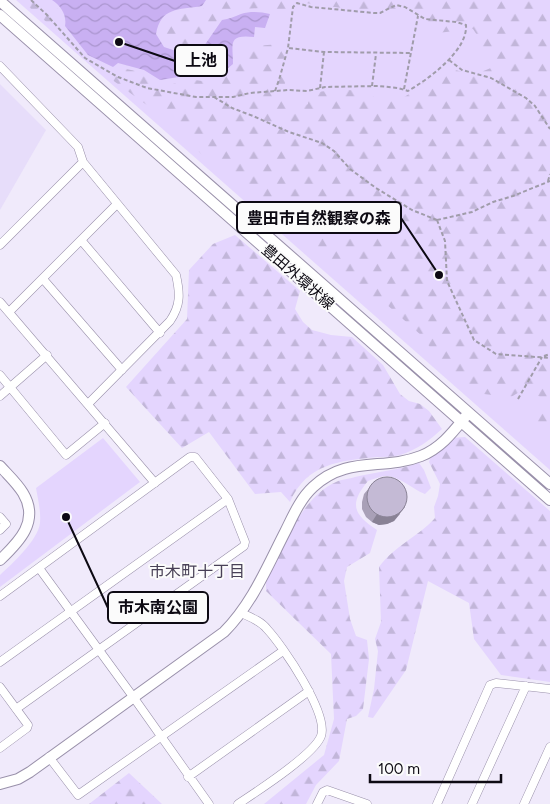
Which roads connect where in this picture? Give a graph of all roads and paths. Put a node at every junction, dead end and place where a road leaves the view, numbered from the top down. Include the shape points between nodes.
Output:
1 (31, 0) edge
2 (0, 1) edge
3 (0, 14) edge
4 (418, 16) junction
5 (288, 48) junction
6 (324, 52) junction
7 (411, 53) junction
8 (376, 54) junction
9 (449, 60) junction
10 (0, 66) edge
11 (372, 86) junction
12 (320, 88) junction
13 (404, 90) junction
14 (275, 91) junction
15 (213, 97) junction
16 (550, 129) edge
17 (83, 162) junction
18 (550, 174) edge
19 (549, 181) edge
20 (117, 204) junction
21 (436, 220) junction
22 (81, 240) junction
23 (0, 245) edge
24 (43, 279) junction
25 (0, 302) edge
26 (9, 312) junction
27 (160, 333) junction
28 (550, 354) edge
29 (47, 355) junction
30 (542, 357) junction
31 (550, 358) edge
32 (122, 370) junction
33 (0, 375) edge
34 (11, 387) junction
35 (0, 396) edge
36 (518, 399) dead end
37 (88, 404) junction
38 (465, 417) junction
39 (105, 423) junction
40 (0, 466) edge
41 (155, 483) junction
42 (550, 484) edge
43 (228, 499) junction
44 (550, 500) edge
45 (0, 517) edge
46 (0, 530) edge
47 (0, 560) edge
48 (39, 568) junction
49 (0, 596) edge
50 (70, 611) junction
51 (241, 613) junction
52 (99, 650) junction
53 (284, 651) junction
54 (0, 662) edge
55 (0, 686) edge
56 (526, 686) junction
57 (550, 689) edge
58 (309, 691) junction
59 (134, 698) junction
60 (16, 709) junction
61 (161, 738) junction
62 (550, 747) edge
63 (0, 748) edge
64 (48, 757) junction
65 (188, 777) junction
66 (0, 784) edge
67 (352, 801) edge
68 (209, 804) edge
69 (238, 804) edge
70 (317, 804) edge
71 (367, 804) edge
72 (437, 804) edge
73 (472, 804) edge
74 (524, 804) edge

1 - 15 path via 85,58 98,66 147,88
2 - 38 street, 豊田外環状線
3 - 38 street, 豊田外環状線
4 - 5 path via 396,5 374,13 297,3 291,15
4 - 7 path
4 - 9 path via 466,25 462,40
5 - 6 path
5 - 14 path
6 - 8 path
6 - 12 path
7 - 8 path
7 - 13 path
8 - 11 path
9 - 13 path via 418,85
9 - 16 path via 462,70 491,78 526,98
10 - 17 street via 78,147
11 - 12 path
11 - 13 path
12 - 14 path
14 - 15 path
15 - 21 path via 232,108 322,143 376,188
17 - 20 street
17 - 23 street
18 - 19 path
19 - 21 path via 472,212
20 - 22 street
20 - 27 street via 176,275 180,299 173,316
21 - 30 path via 445,240 447,281 474,340 496,354
22 - 24 street
22 - 27 street
24 - 26 street
24 - 32 street
25 - 26 street
26 - 29 street
27 - 32 street
28 - 30 path
29 - 34 street
29 - 37 street
30 - 31 path
30 - 36 path
32 - 37 street
33 - 34 street
34 - 35 street
34 - 39 street via 66,455
37 - 39 street
38 - 42 street, 豊田外環状線
38 - 44 street, 豊田外環状線
38 - 51 street via 441,444 422,456 346,468 330,474 314,486 300,503
39 - 41 street
40 - 47 street via 23,492 29,511 23,536
41 - 43 street via 190,457 195,458
41 - 48 street
43 - 50 street
43 - 52 street via 244,546
45 - 46 street via 6,524
48 - 49 street
48 - 50 street
50 - 52 street
50 - 54 street
51 - 53 street via 267,628
51 - 59 street via 214,641
52 - 59 street
52 - 60 street
53 - 58 street
53 - 61 street
55 - 60 street
56 - 57 street
56 - 72 street via 496,683 490,686
56 - 73 street
58 - 65 street
58 - 69 street via 322,725 318,742 312,750
59 - 61 street
59 - 64 street
60 - 63 street via 27,728
61 - 64 street via 78,795
61 - 65 street
62 - 74 street
64 - 66 street via 18,779
65 - 68 street
67 - 70 street via 327,790
67 - 71 street

